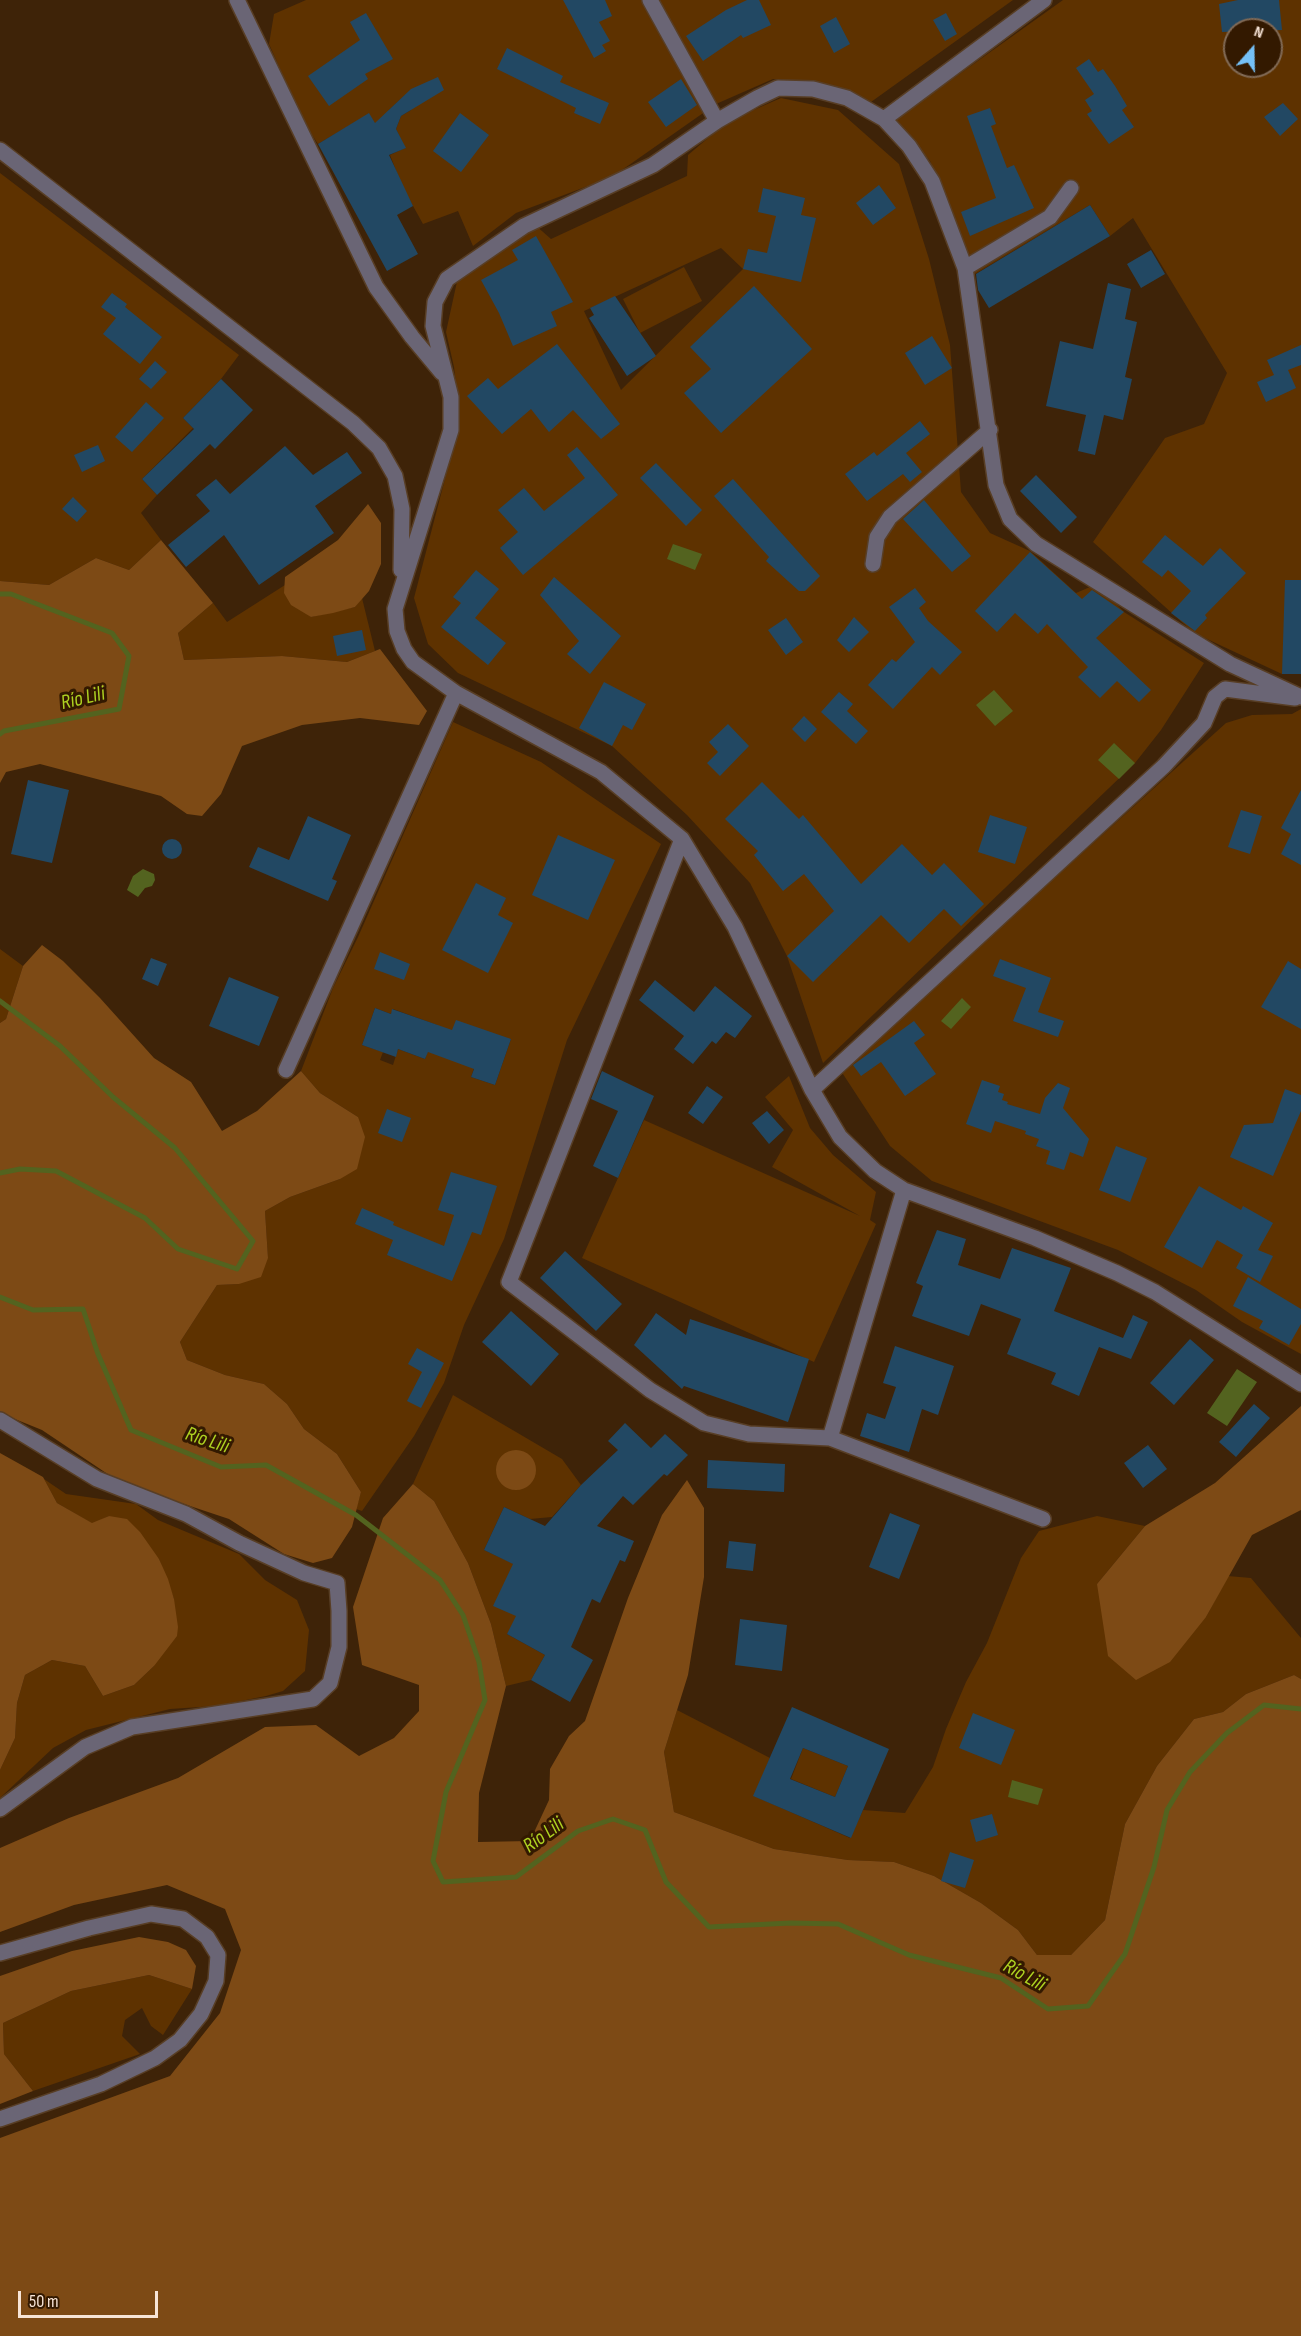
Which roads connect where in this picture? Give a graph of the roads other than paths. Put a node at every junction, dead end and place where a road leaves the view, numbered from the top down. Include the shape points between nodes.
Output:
1 (237, 0) edge
2 (650, 0) edge
3 (1037, 2) edge
4 (884, 119) junction
5 (717, 121) junction
6 (0, 150) edge
7 (1071, 188) dead end
8 (965, 268) junction
9 (444, 375) junction
10 (990, 430) junction
11 (873, 564) dead end
12 (400, 586) junction
13 (456, 693) junction
14 (1301, 698) edge
15 (682, 839) junction
16 (286, 1070) dead end
17 (813, 1090) junction
18 (904, 1190) junction
19 (1301, 1384) edge
20 (0, 1420) edge
21 (830, 1438) junction
22 (1043, 1520) dead end
23 (0, 1809) edge
24 (0, 1953) edge
25 (0, 2119) edge

1 - 9 street via 376,286
2 - 5 street
3 - 4 street
4 - 5 street via 847,98 813,89 778,88
4 - 8 street via 909,146 932,181
5 - 9 street via 653,165 524,226 447,279 435,302 433,326
6 - 12 street via 353,423 379,448 395,476 402,509
7 - 8 street via 1050,217
8 - 10 street
9 - 12 street via 451,397 451,430
10 - 11 street via 890,517 877,537
10 - 14 street via 996,485 1010,519 1036,544 1230,664
12 - 13 street via 395,609 404,649 413,662
13 - 15 street via 601,772
13 - 16 street
14 - 17 street via 1225,689 1215,697 1204,723 1164,766
15 - 17 street via 735,927
15 - 21 street via 508,1282 650,1390 704,1423 749,1434
17 - 18 street via 840,1137 875,1171
18 - 19 street via 1117,1273 1155,1292
18 - 21 street
20 - 23 street via 97,1479 186,1514 304,1573 337,1582 339,1611 339,1647 330,1683 313,1699 132,1727 85,1747
21 - 22 street
24 - 25 street via 151,1914 183,1919 207,1937 218,1955 216,1980 205,2005 180,2040 155,2058 101,2084

